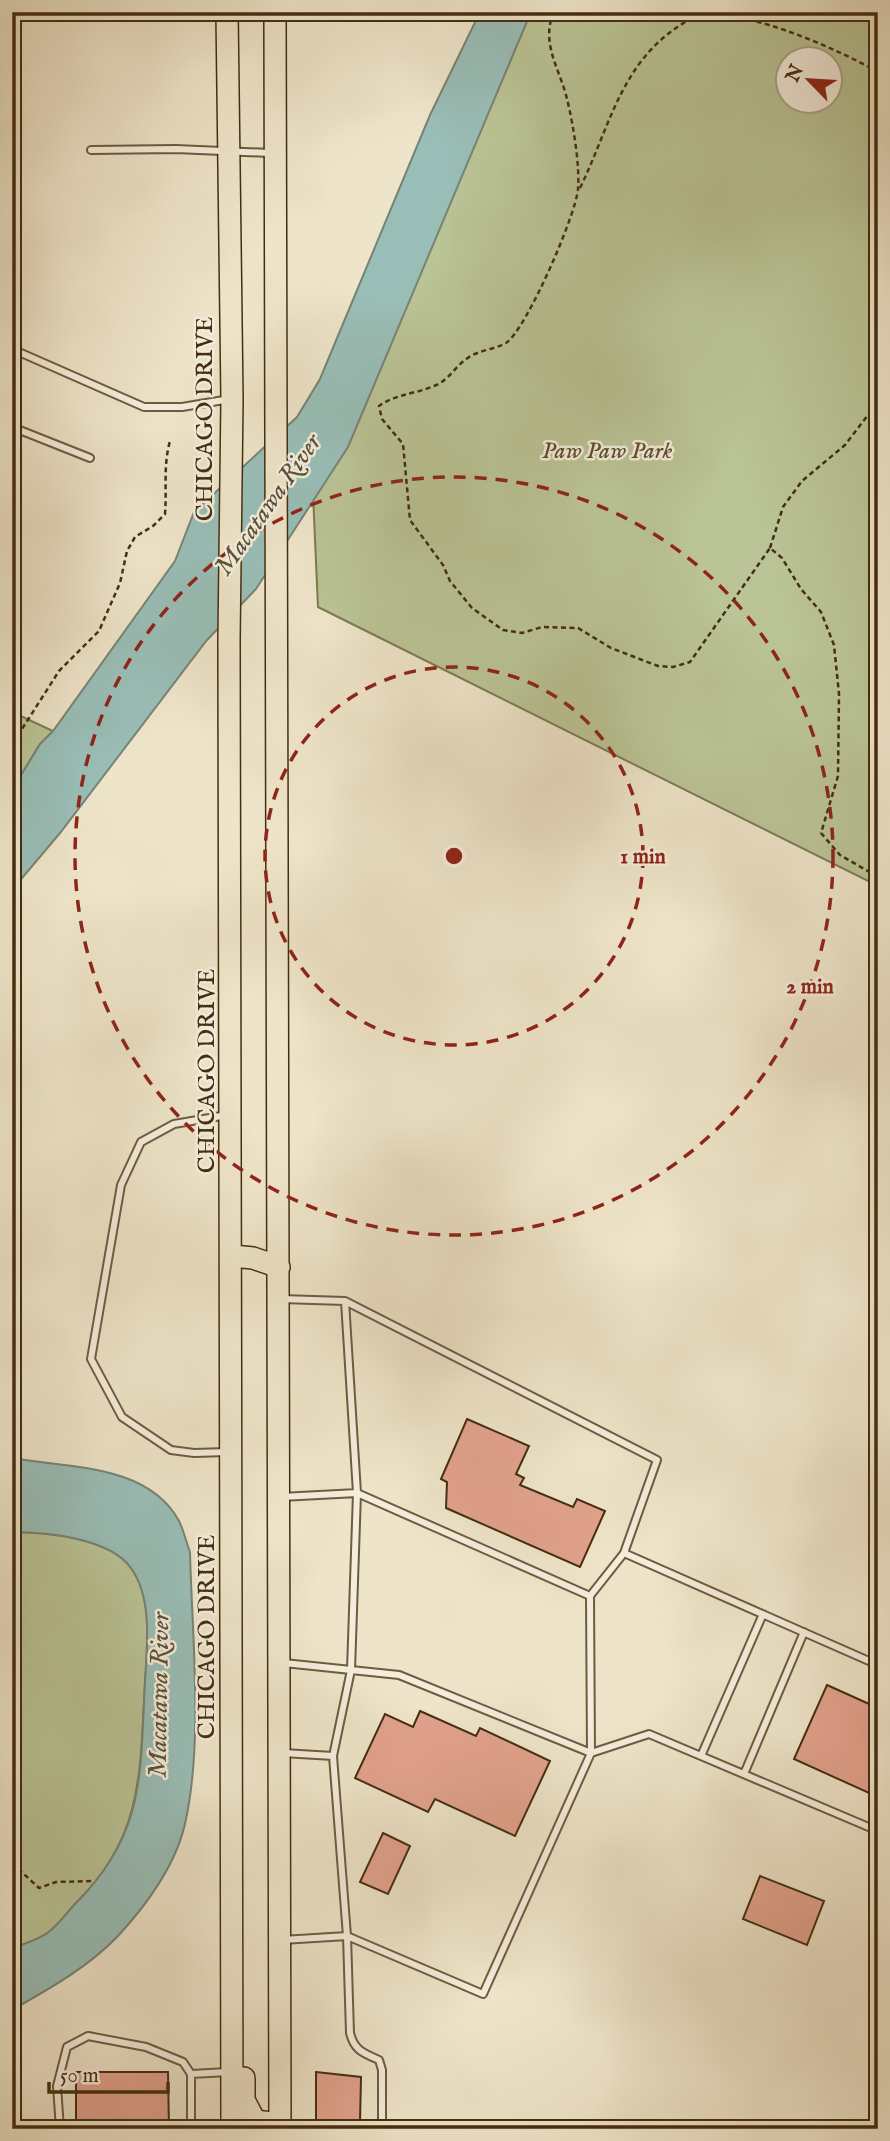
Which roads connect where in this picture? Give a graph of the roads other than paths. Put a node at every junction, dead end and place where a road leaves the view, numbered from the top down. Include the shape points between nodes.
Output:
1 (227, 12) edge
2 (275, 12) edge
3 (91, 150) dead end
4 (229, 153) junction
5 (276, 153) junction
6 (12, 349) edge
7 (232, 399) junction
8 (12, 427) edge
9 (90, 458) dead end
10 (232, 1115) junction
11 (233, 1256) junction
12 (279, 1267) junction
13 (279, 1299) junction
14 (345, 1301) junction
15 (233, 1452) junction
16 (357, 1493) junction
17 (279, 1497) junction
18 (624, 1553) junction
19 (590, 1596) junction
20 (763, 1614) junction
21 (804, 1632) junction
22 (280, 1663) junction
23 (878, 1665) edge
24 (351, 1670) junction
25 (278, 1752) junction
26 (591, 1753) junction
27 (333, 1756) junction
28 (701, 1756) junction
29 (744, 1774) junction
30 (878, 1831) edge
31 (230, 1906) junction
32 (347, 1936) junction
33 (280, 1940) junction
34 (231, 2072) junction
35 (191, 2074) junction
36 (280, 2126) edge
37 (60, 2129) edge
38 (191, 2129) edge
39 (232, 2129) edge
40 (382, 2129) edge

1 - 4 main road, CHICAGO DRIVE
2 - 5 main road
3 - 4 lane
4 - 5 lane
4 - 7 main road, CHICAGO DRIVE
5 - 12 main road
6 - 7 lane via 144,407
7 - 10 main road, CHICAGO DRIVE
8 - 9 lane
10 - 11 main road, CHICAGO DRIVE
10 - 15 lane via 174,1124 141,1142 121,1185 91,1359 122,1418 171,1450
11 - 12 main road
11 - 15 main road, CHICAGO DRIVE
12 - 13 main road
13 - 14 lane
13 - 17 main road
14 - 16 lane
14 - 18 lane via 657,1460
15 - 31 main road, CHICAGO DRIVE
16 - 17 lane
16 - 19 lane
16 - 24 lane
17 - 22 main road
18 - 19 lane
18 - 20 lane
19 - 26 lane
20 - 21 lane
20 - 28 lane
21 - 23 lane
21 - 29 lane
22 - 24 lane
22 - 25 main road
24 - 26 lane via 399,1675
24 - 27 lane
25 - 27 lane
25 - 33 main road
26 - 28 lane via 649,1734
26 - 32 lane via 483,1994
27 - 32 lane
28 - 29 lane
29 - 30 lane
31 - 34 main road, CHICAGO DRIVE
31 - 36 main road via 244,1915 244,2100 255,2121
32 - 33 lane
32 - 40 lane via 349,2033 359,2052 379,2060
33 - 36 main road
34 - 35 lane
34 - 39 main road, CHICAGO DRIVE
35 - 37 lane via 183,2062 146,2048 88,2036 67,2046 57,2086
35 - 38 lane

